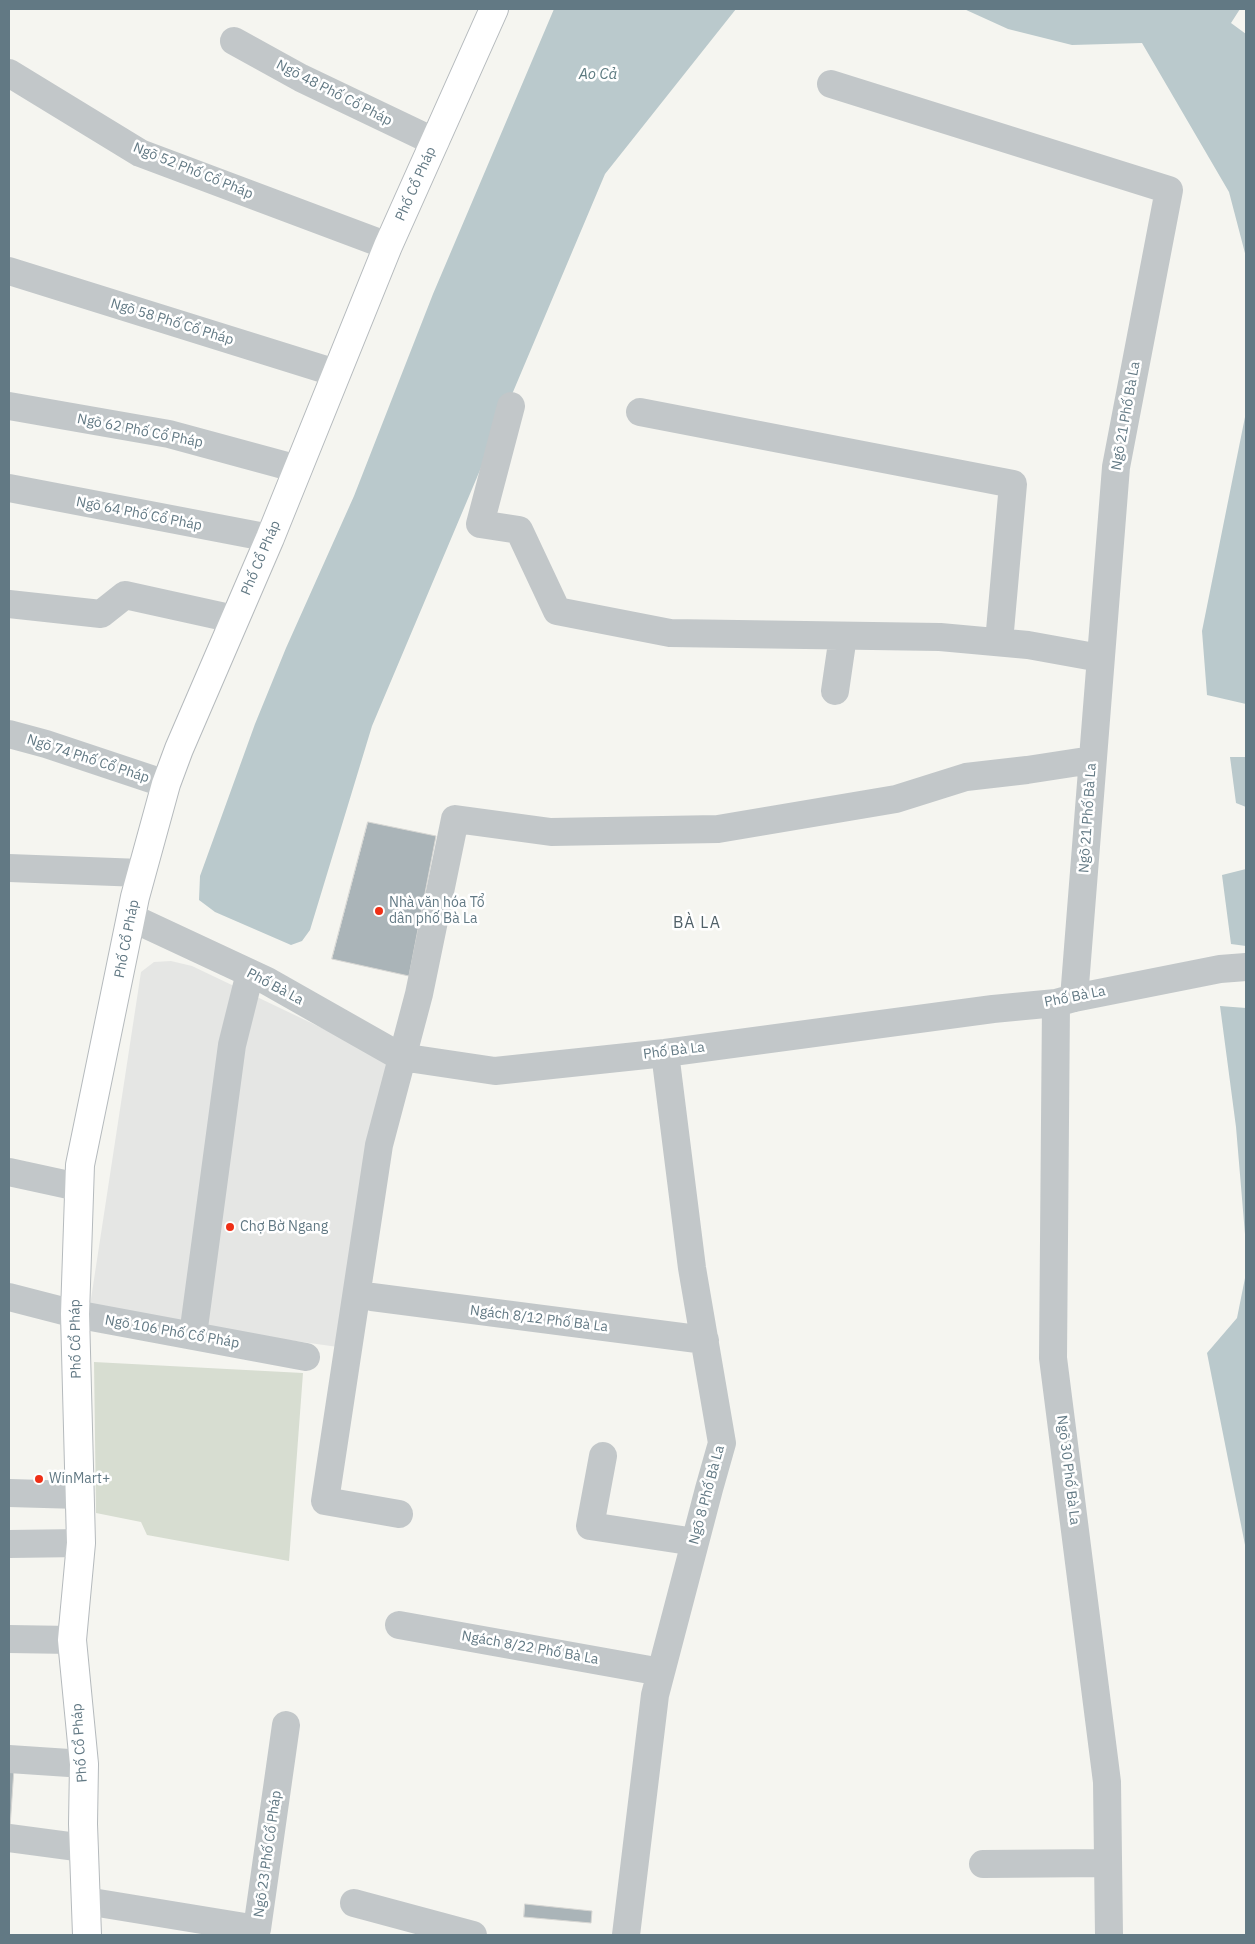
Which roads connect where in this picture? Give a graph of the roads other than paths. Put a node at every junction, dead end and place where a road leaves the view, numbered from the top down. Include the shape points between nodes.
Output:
1 (494, 9) edge
2 (234, 41) dead end
3 (9, 73) edge
4 (831, 84) dead end
5 (435, 142) junction
6 (388, 246) junction
7 (9, 271) edge
8 (336, 374) junction
9 (9, 406) edge
10 (511, 406) dead end
11 (640, 412) dead end
12 (298, 469) junction
13 (9, 488) edge
14 (270, 538) junction
15 (9, 604) edge
16 (234, 619) junction
17 (843, 636) junction
18 (999, 642) junction
19 (1100, 658) junction
20 (834, 690) dead end
21 (9, 734) edge
22 (1092, 760) junction
23 (166, 784) junction
24 (9, 868) edge
25 (141, 873) junction
26 (132, 918) junction
27 (1246, 967) edge
28 (250, 973) junction
29 (1065, 1000) junction
30 (665, 1053) junction
31 (401, 1057) junction
32 (9, 1172) edge
33 (78, 1187) junction
34 (372, 1297) dead end
35 (9, 1298) edge
36 (75, 1314) junction
37 (192, 1335) junction
38 (705, 1340) junction
39 (306, 1356) dead end
40 (603, 1456) dead end
41 (9, 1494) edge
42 (79, 1495) junction
43 (399, 1514) dead end
44 (695, 1542) junction
45 (81, 1543) junction
46 (9, 1544) edge
47 (399, 1625) dead end
48 (9, 1639) edge
49 (72, 1640) junction
50 (661, 1672) junction
51 (286, 1725) dead end
52 (9, 1759) edge
53 (84, 1764) junction
54 (9, 1838) edge
55 (84, 1848) junction
56 (1108, 1863) junction
57 (983, 1864) dead end
58 (86, 1901) junction
59 (354, 1903) dead end
60 (87, 1935) edge
61 (473, 1935) edge
62 (626, 1935) edge
63 (1109, 1935) edge

1 - 5 main road, Phố Cổ Pháp
2 - 5 street, Ngõ 48 Phố Cổ Pháp via 301,78
3 - 6 street, Ngõ 52 Phố Cổ Pháp via 140,153
4 - 19 street, Ngõ 21 Phố Bà La via 1169,190 1116,467
5 - 6 main road, Phố Cổ Pháp
6 - 8 main road, Phố Cổ Pháp
7 - 8 street, Ngõ 58 Phố Cổ Pháp
8 - 12 main road, Phố Cổ Pháp
9 - 12 street, Ngõ 62 Phố Cổ Pháp via 169,434
10 - 17 street via 480,524 519,530 557,611 670,634
11 - 18 street via 1013,484
12 - 14 main road, Phố Cổ Pháp
13 - 14 street, Ngõ 64 Phố Cổ Pháp
14 - 16 main road, Phố Cổ Pháp
15 - 16 street via 101,614 125,595
16 - 23 main road, Phố Cổ Pháp
17 - 18 street via 940,637
17 - 20 street
18 - 19 street
19 - 22 street, Ngõ 21 Phố Bà La
21 - 23 street, Ngõ 74 Phố Cổ Pháp
22 - 29 street, Ngõ 21 Phố Bà La
22 - 31 street via 966,777 896,799 718,830 551,832 455,819 419,994
23 - 25 main road, Phố Cổ Pháp
24 - 25 street
25 - 26 main road, Phố Cổ Pháp
26 - 28 street, Phố Bà La
26 - 33 main road, Phố Cổ Pháp
27 - 29 street, Phố Bà La via 1220,969
28 - 31 street, Phố Bà La
28 - 37 street via 232,1045
29 - 30 street, Phố Bà La
29 - 56 street, Ngõ 30 Phố Bà La via 1054,1358 1107,1782
30 - 31 street, Phố Bà La via 495,1071
30 - 38 street, Ngõ 8 Phố Bà La via 692,1268
31 - 43 street via 379,1145 325,1501
32 - 33 street
33 - 36 main road, Phố Cổ Pháp
34 - 38 street, Ngách 8/12 Phố Bà La
35 - 36 street, Ngõ 106 Phố Cổ Pháp
36 - 37 street, Ngõ 106 Phố Cổ Pháp
36 - 42 main road, Phố Cổ Pháp
37 - 39 street, Ngõ 106 Phố Cổ Pháp
38 - 44 street, Ngõ 8 Phố Bà La via 722,1443
40 - 44 street via 590,1526
41 - 42 street
42 - 45 main road, Phố Cổ Pháp
44 - 50 street, Ngõ 8 Phố Bà La
45 - 46 street
45 - 49 main road, Phố Cổ Pháp
47 - 50 street, Ngách 8/22 Phố Bà La
48 - 49 street
49 - 53 main road, Phố Cổ Pháp
50 - 62 street, Ngõ 8 Phố Bà La via 655,1695
51 - 58 street, Ngõ 23 Phố Cổ Pháp via 257,1929
52 - 53 street
53 - 55 main road, Phố Cổ Pháp
54 - 55 street
55 - 58 main road, Phố Cổ Pháp
56 - 57 street
56 - 63 street, Ngõ 30 Phố Bà La
58 - 60 main road, Phố Cổ Pháp
59 - 61 street

